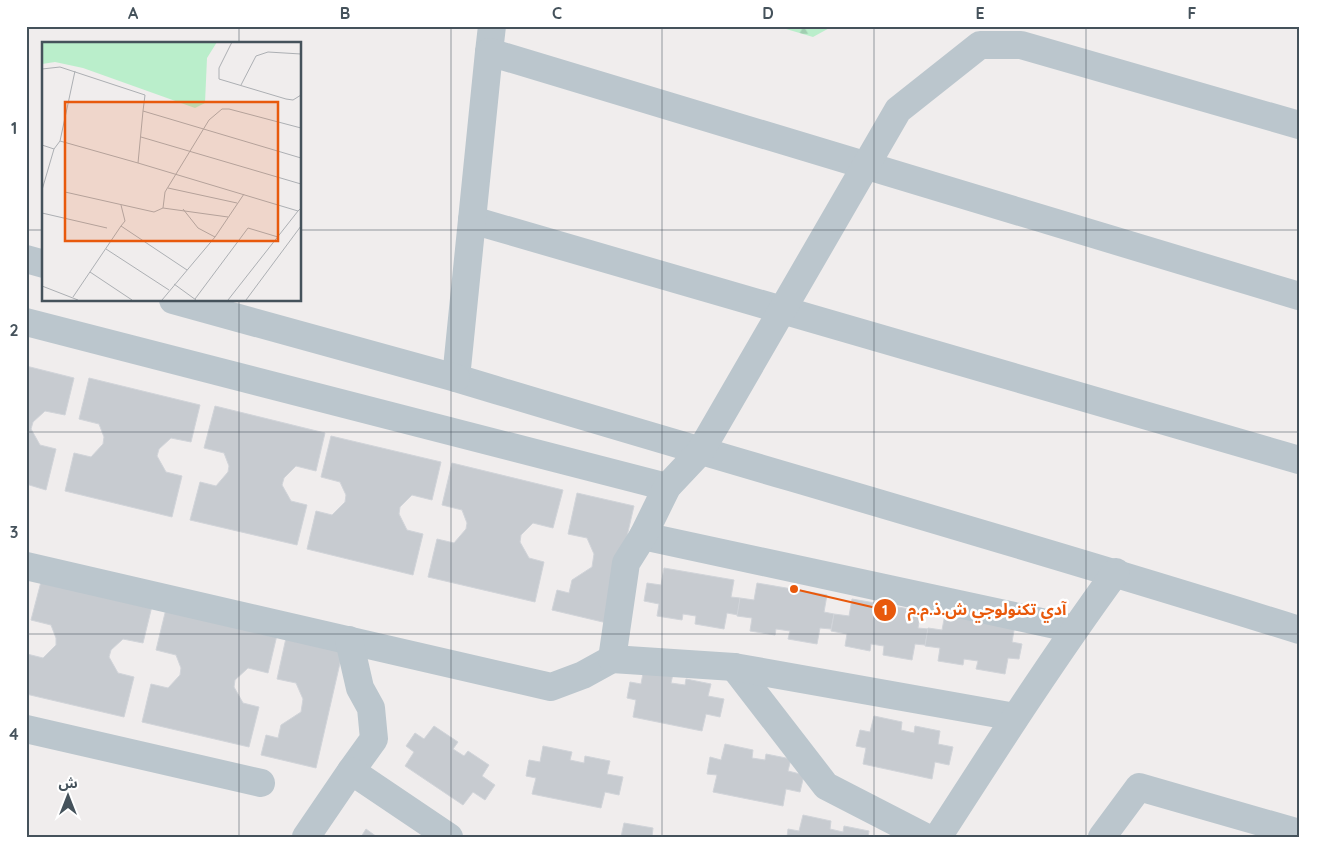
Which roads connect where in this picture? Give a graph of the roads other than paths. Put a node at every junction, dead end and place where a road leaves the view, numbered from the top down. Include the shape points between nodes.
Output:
1 (490, 39) edge
2 (1299, 125) edge
3 (867, 167) junction
4 (472, 220) junction
5 (26, 260) edge
6 (42, 264) edge
7 (1299, 296) edge
8 (177, 301) edge
9 (783, 310) junction
10 (26, 322) edge
11 (456, 378) junction
12 (700, 452) junction
13 (1299, 460) edge
14 (667, 488) junction
15 (643, 536) junction
16 (26, 566) edge
17 (1116, 572) junction
18 (1074, 629) junction
19 (1299, 630) edge
20 (349, 640) junction
21 (612, 659) junction
22 (734, 667) junction
23 (1015, 717) junction
24 (26, 729) edge
25 (351, 771) junction
26 (261, 782) dead end
27 (1299, 832) edge
28 (306, 837) edge
29 (449, 837) edge
30 (925, 837) edge
31 (938, 837) edge
32 (1102, 837) edge

1 - 3 street
1 - 4 street
2 - 3 street via 1021,45 980,45 898,110
3 - 7 street
3 - 9 street
4 - 9 street
4 - 11 street
5 - 6 street
8 - 11 street
9 - 12 street
9 - 13 street
10 - 14 street
11 - 12 street
12 - 14 street
12 - 17 street
14 - 15 street
15 - 18 street
15 - 21 street via 626,563
16 - 20 street
17 - 18 street
17 - 19 street
18 - 23 street
20 - 21 street via 552,687
20 - 25 street via 360,688 371,708 374,738
21 - 22 street
22 - 23 street
22 - 30 street via 826,786
23 - 31 street
24 - 26 street
25 - 28 street
25 - 29 street
27 - 32 street via 1139,787

